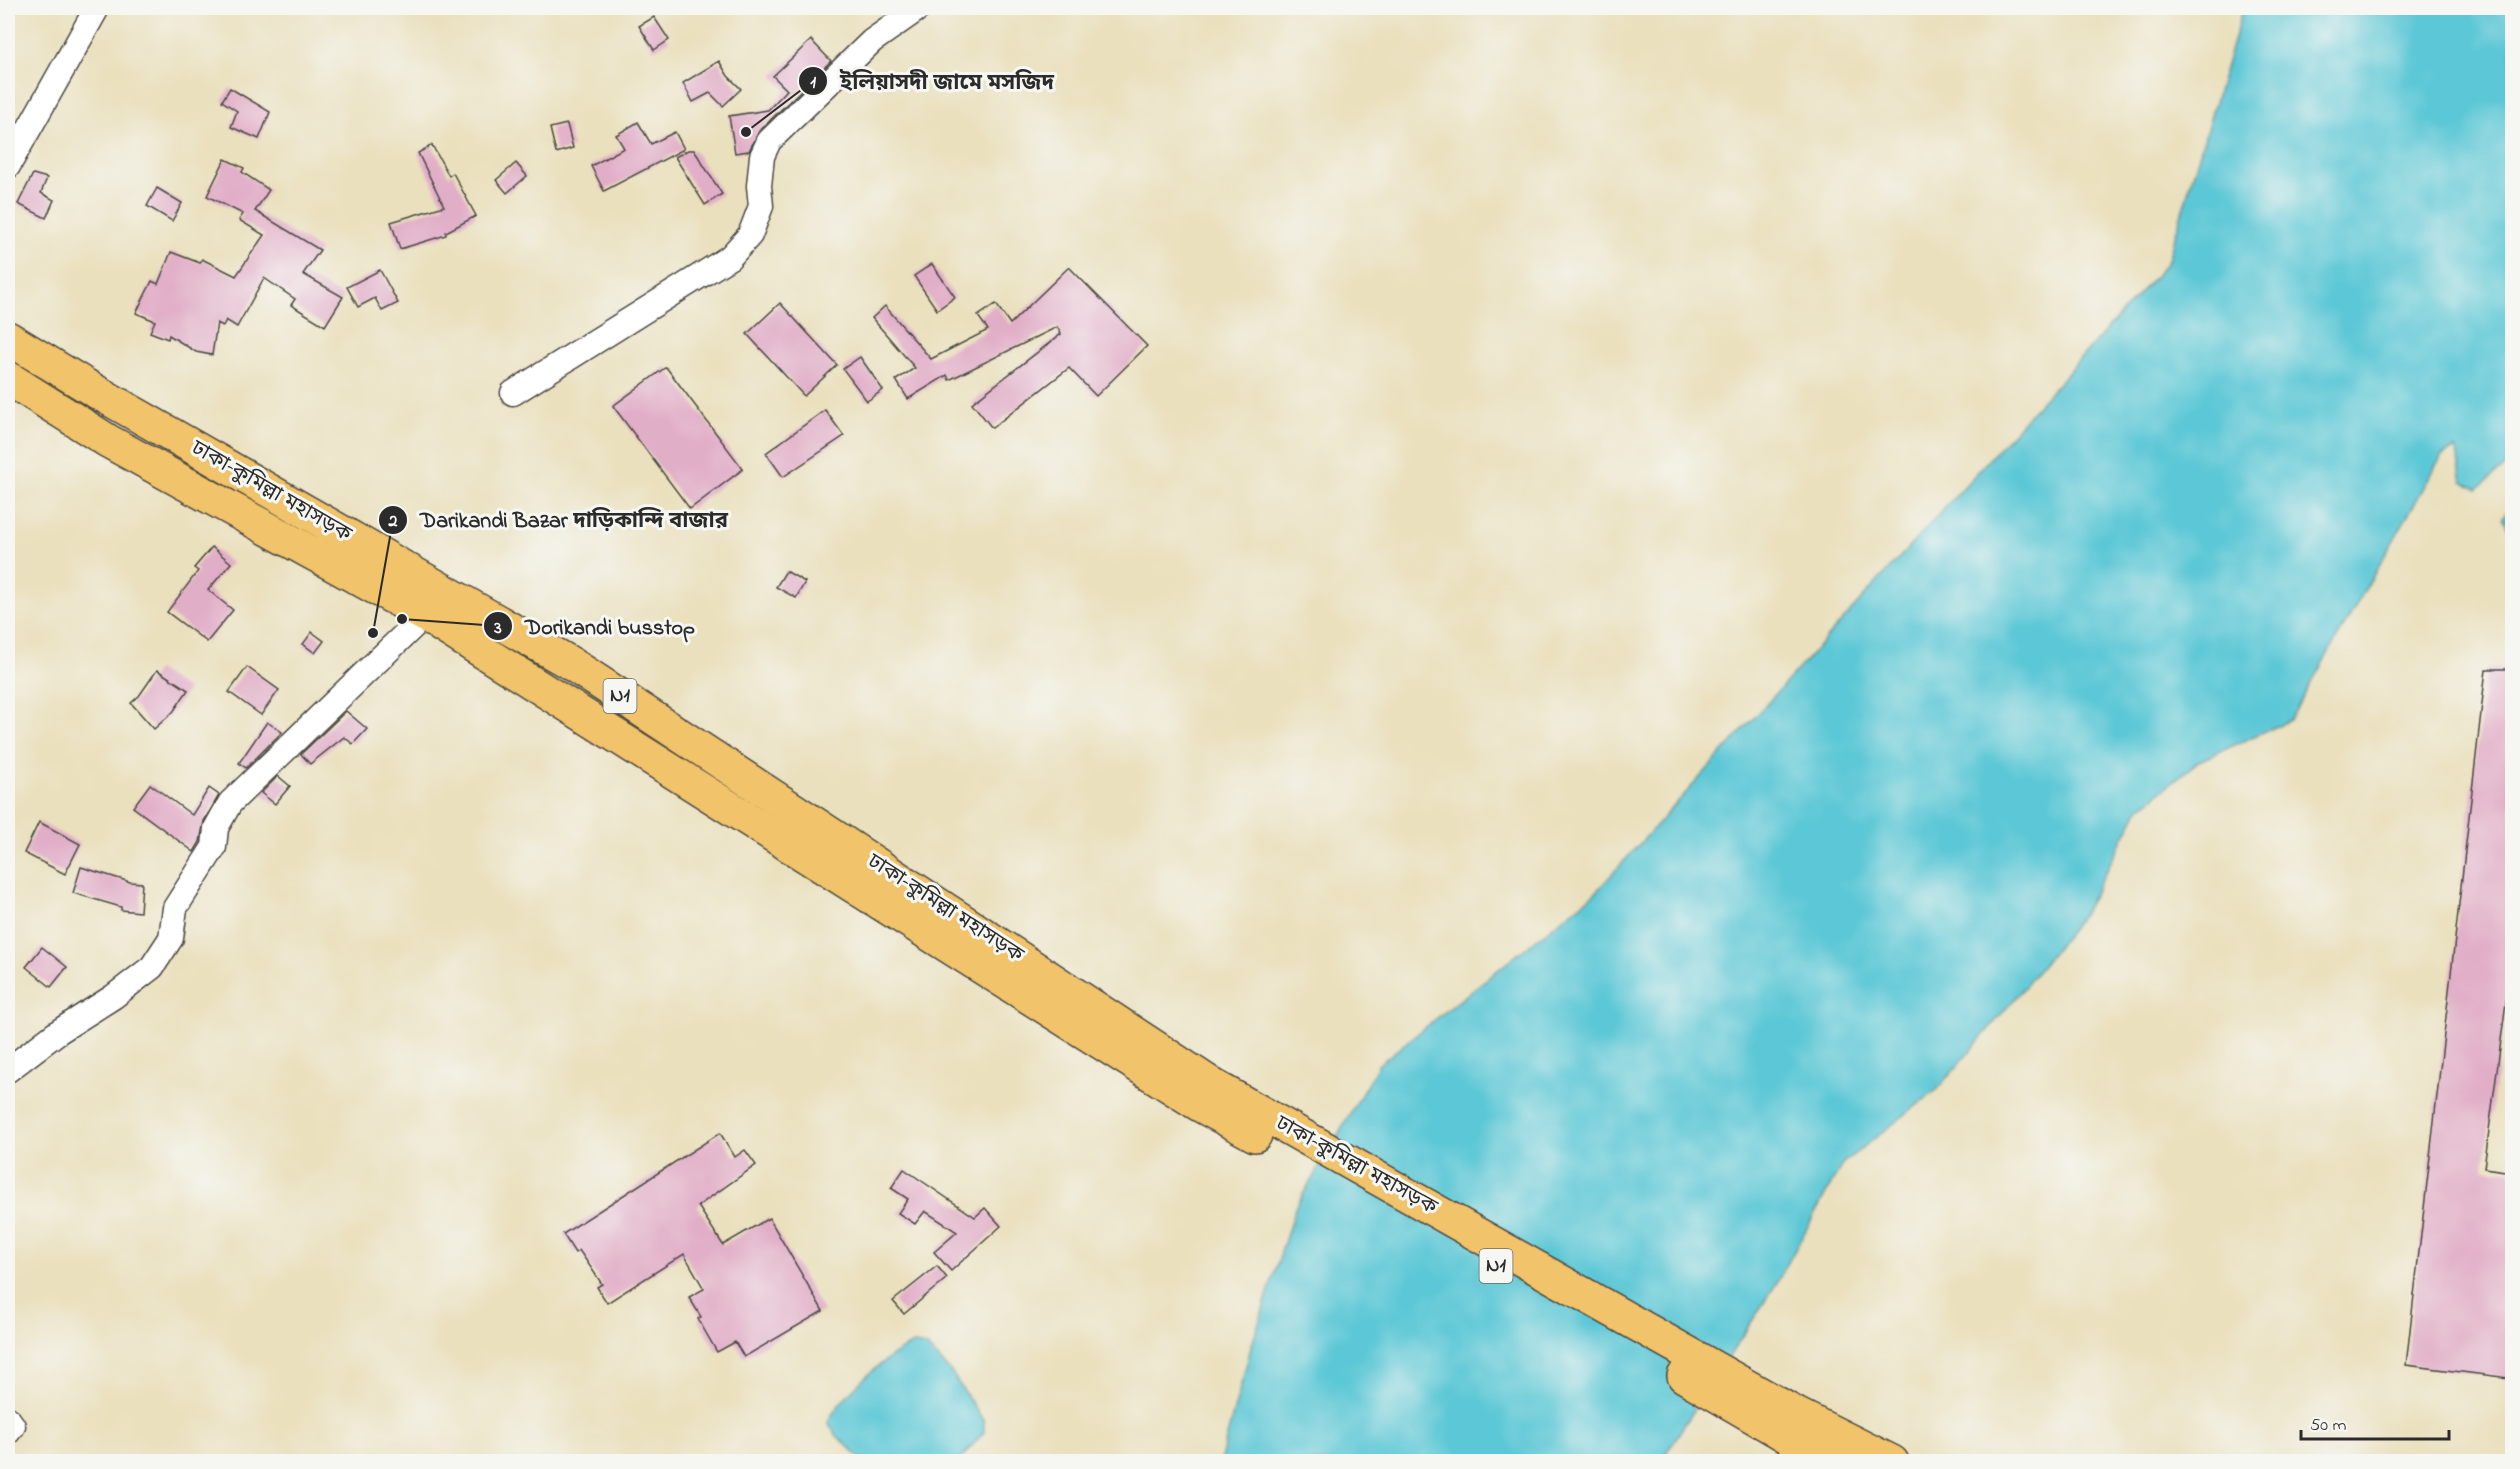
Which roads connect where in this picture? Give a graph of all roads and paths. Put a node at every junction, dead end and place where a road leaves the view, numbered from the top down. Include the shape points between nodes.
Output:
1 (97, 8) edge
2 (919, 8) edge
3 (8, 166) edge
4 (8, 338) edge
5 (8, 378) edge
6 (513, 393) dead end
7 (425, 615) junction
8 (8, 1070) edge
9 (1207, 1095) junction
10 (8, 1419) edge
11 (1792, 1425) junction
12 (8, 1432) edge
13 (1831, 1461) edge
14 (1892, 1461) edge

1 - 3 street
2 - 6 street via 872,41 769,141 762,156 761,206 750,235 730,257
4 - 9 highway, ঢাকা–কুমিল্লা মহাসড়ক / N1 via 570,663
5 - 7 highway, ঢাকা–কুমিল্লা মহাসড়ক / N1 via 108,441
7 - 8 street via 230,803 216,828 214,847 175,908 171,938 152,967
7 - 9 highway, ঢাকা–কুমিল্লা মহাসড়ক / N1
9 - 11 highway, ঢাকা–কুমিল্লা মহাসড়ক / N1 via 1504,1271
10 - 12 street via 13,1426
11 - 13 highway, ঢাকা–কুমিল্লা মহাসড়ক / N1
11 - 14 highway, ঢাকা–কুমিল্লা মহাসড়ক / N1

